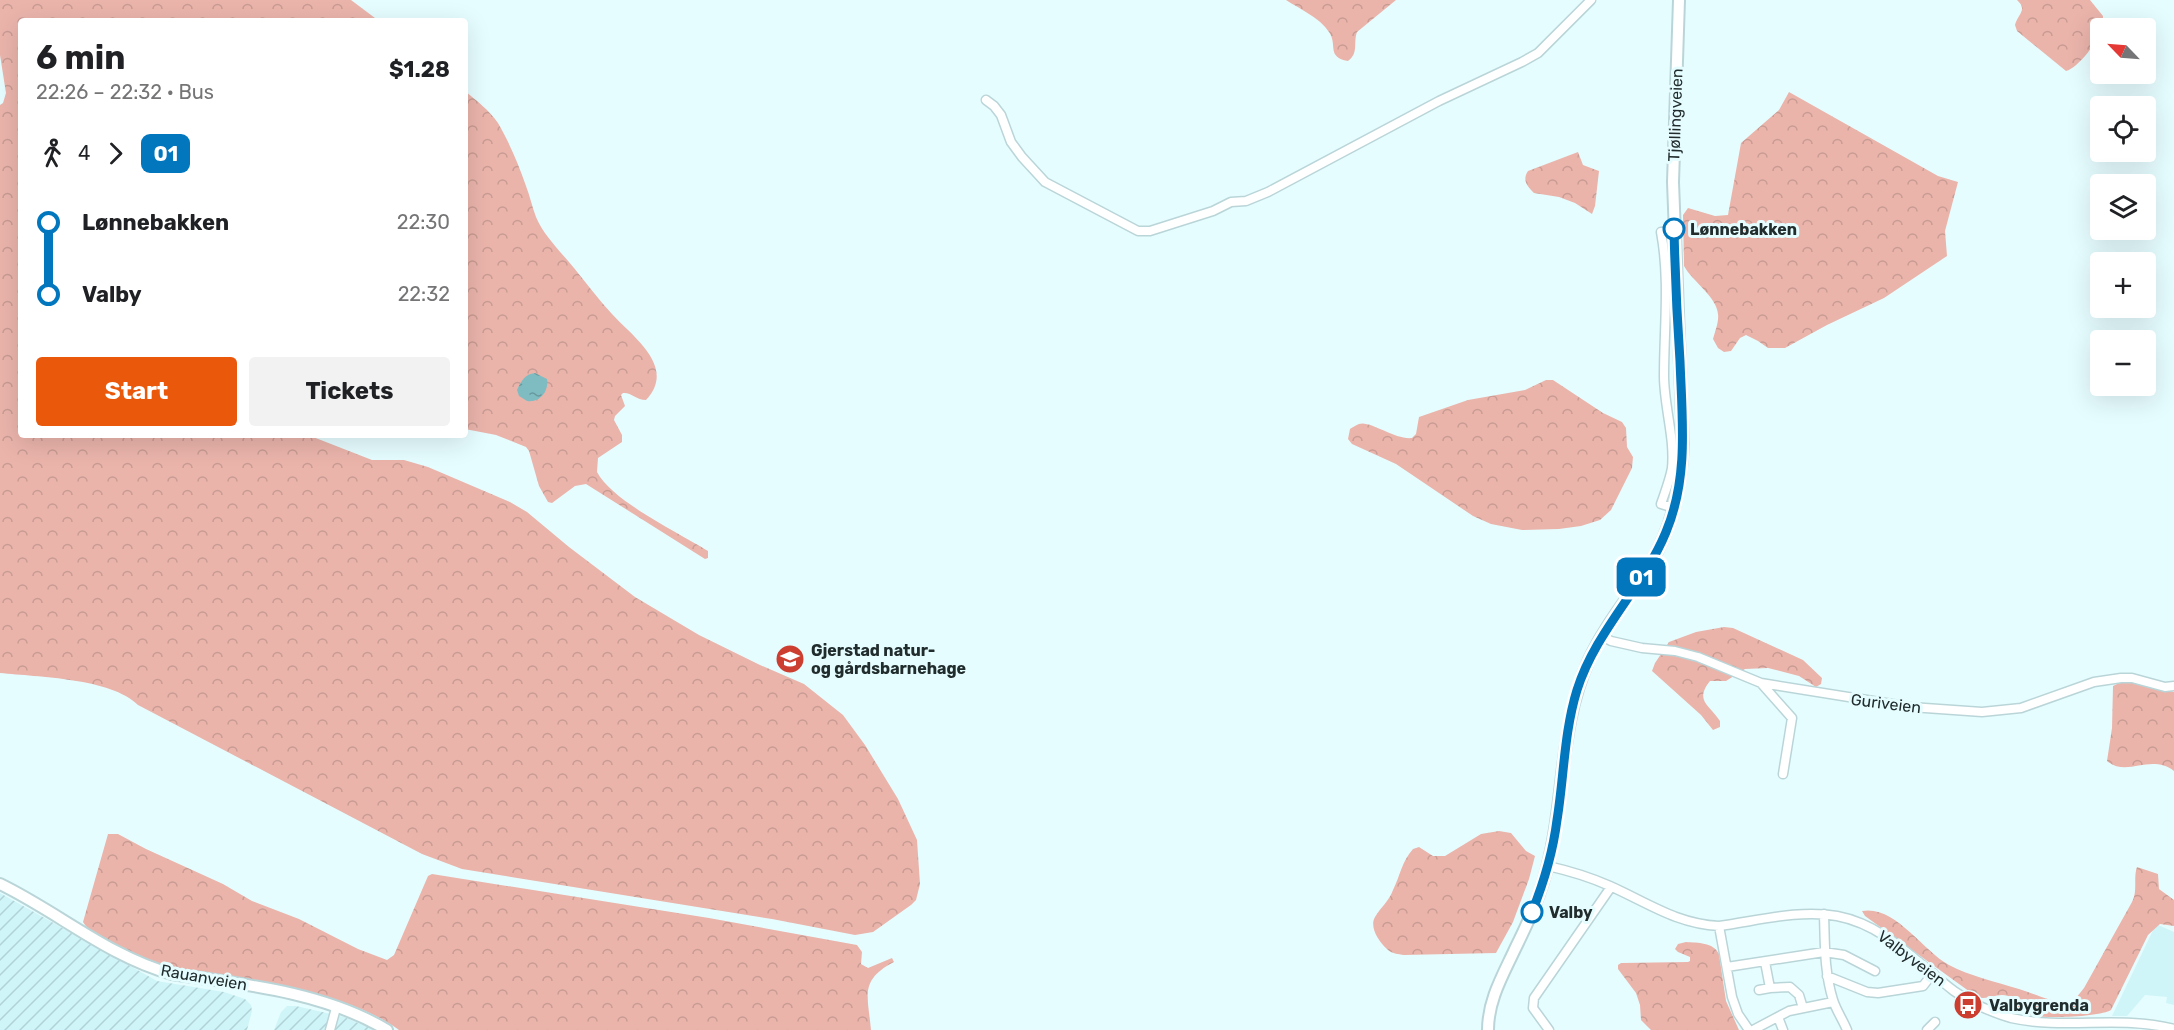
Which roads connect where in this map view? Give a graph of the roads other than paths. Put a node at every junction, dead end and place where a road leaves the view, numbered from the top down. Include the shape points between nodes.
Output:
1 (1591, 0) edge
2 (1679, 0) edge
3 (986, 100) dead end
4 (1674, 231) junction
5 (1674, 508) junction
6 (1602, 636) junction
7 (1761, 683) junction
8 (2174, 686) edge
9 (1783, 774) dead end
10 (1548, 866) junction
11 (0, 884) edge
12 (1611, 887) junction
13 (1824, 914) junction
14 (1719, 926) junction
15 (1824, 952) junction
16 (1765, 962) junction
17 (1727, 967) junction
18 (1875, 971) dead end
19 (1933, 973) junction
20 (1827, 976) junction
21 (1770, 988) junction
22 (1759, 990) dead end
23 (1833, 1002) junction
24 (336, 1008) junction
25 (1803, 1008) junction
26 (1778, 1017) junction
27 (1935, 1022) dead end
28 (2029, 1026) edge
29 (2087, 1026) edge
30 (2174, 1029) edge
31 (330, 1030) edge
32 (387, 1030) edge
33 (1488, 1030) edge
34 (1550, 1030) edge
35 (1751, 1030) edge
36 (1783, 1030) edge
37 (1847, 1030) edge
38 (1927, 1030) edge

1 - 3 street via 1538,53 1522,62 1439,101 1268,192 1150,231 1138,231 1045,182 1011,142 1001,115
2 - 4 main road, Tjøllingveien
4 - 5 main road, Tjøllingveien via 1683,443
4 - 5 street via 1660,232 1666,280 1665,398 1672,458 1661,504
5 - 6 main road, Tjøllingveien via 1649,565
6 - 7 street, Guriveien via 1642,648 1698,657
6 - 10 main road, Tjøllingveien via 1572,709
7 - 8 street, Guriveien via 1911,707 1982,712 2021,708 2106,679 2132,678
7 - 9 street via 1792,717
10 - 12 street, Valbyveien
10 - 33 main road, Tjøllingveien via 1530,917 1496,990
11 - 24 main road, Rauanveien via 156,969 268,988
12 - 14 street, Valbyveien via 1685,922
12 - 34 street via 1533,998 1533,1008
13 - 14 street, Valbyveien
13 - 15 street
13 - 19 street, Valbyveien via 1876,930
14 - 17 street
15 - 16 street
15 - 18 street via 1844,955
15 - 20 street
16 - 17 street
16 - 21 street
17 - 35 street via 1738,1014
19 - 20 street via 1923,986 1878,993
19 - 28 street, Valbyveien via 1974,1004
20 - 23 street
21 - 22 street
21 - 25 street via 1790,987 1799,995
23 - 25 street
23 - 37 street
24 - 31 street
24 - 32 main road, Rauanveien
25 - 26 street
26 - 35 street
26 - 36 street
27 - 38 street
28 - 29 street, Valbyveien
29 - 30 street, Valbyveien via 2131,1022

